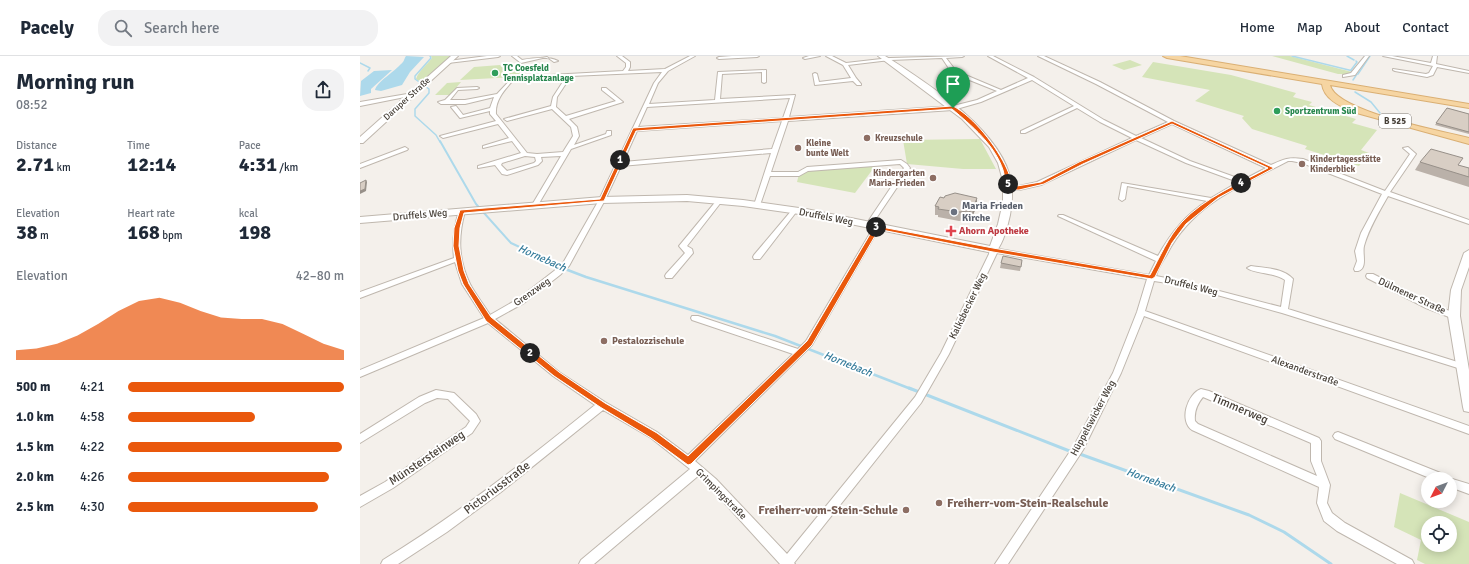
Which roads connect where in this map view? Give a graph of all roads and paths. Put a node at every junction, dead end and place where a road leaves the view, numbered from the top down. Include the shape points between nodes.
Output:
1 (455, 56) edge
2 (498, 56) edge
3 (514, 56) edge
4 (547, 56) edge
5 (619, 56) edge
6 (692, 56) edge
7 (757, 56) edge
8 (818, 56) edge
9 (828, 56) edge
10 (944, 56) edge
11 (962, 56) edge
12 (990, 56) edge
13 (1040, 56) edge
14 (1167, 56) edge
15 (1367, 56) edge
16 (1385, 56) edge
17 (1435, 56) edge
18 (739, 57) junction
19 (719, 58) dead end
20 (804, 58) dead end
21 (884, 58) edge
22 (556, 61) dead end
23 (448, 62) junction
24 (845, 64) junction
25 (1435, 66) junction
26 (666, 70) junction
27 (1395, 70) dead end
28 (625, 72) junction
29 (735, 72) junction
30 (1469, 72) edge
31 (815, 74) dead end
32 (569, 76) junction
33 (1345, 76) dead end
34 (1032, 78) junction
35 (854, 79) junction
36 (764, 82) dead end
37 (859, 84) dead end
38 (1326, 86) junction
39 (477, 88) dead end
40 (604, 89) dead end
41 (1000, 91) junction
42 (413, 94) junction
43 (497, 95) junction
44 (717, 100) junction
45 (360, 104) edge
46 (645, 106) junction
47 (1077, 106) junction
48 (1469, 106) edge
49 (454, 107) dead end
50 (553, 107) junction
51 (953, 108) junction
52 (492, 109) junction
53 (566, 118) junction
54 (786, 118) junction
55 (507, 119) dead end
56 (498, 122) junction
57 (1172, 122) junction
58 (635, 129) junction
59 (609, 132) dead end
60 (1023, 132) dead end
61 (443, 136) dead end
62 (1136, 138) junction
63 (513, 139) junction
64 (360, 141) edge
65 (1469, 141) edge
66 (485, 147) dead end
67 (569, 148) junction
68 (1406, 148) dead end
69 (405, 150) dead end
70 (775, 151) junction
71 (525, 154) junction
72 (565, 154) junction
73 (537, 156) junction
74 (500, 162) junction
75 (619, 164) junction
76 (360, 166) edge
77 (480, 167) dead end
78 (1272, 168) junction
79 (767, 174) junction
80 (1243, 182) junction
81 (1009, 189) junction
82 (1386, 194) junction
83 (1122, 199) dead end
84 (602, 200) junction
85 (719, 200) junction
86 (1213, 200) junction
87 (535, 205) junction
88 (757, 205) junction
89 (467, 211) junction
90 (794, 211) junction
91 (1061, 216) dead end
92 (360, 220) edge
93 (1469, 222) edge
94 (873, 226) junction
95 (993, 250) junction
96 (1469, 253) edge
97 (758, 257) dead end
98 (458, 259) junction
99 (1160, 260) junction
100 (1251, 268) dead end
101 (1358, 268) dead end
102 (669, 276) dead end
103 (1370, 276) dead end
104 (1152, 277) junction
105 (360, 295) edge
106 (1284, 311) junction
107 (1142, 312) junction
108 (1454, 316) junction
109 (695, 318) dead end
110 (489, 319) junction
111 (800, 353) junction
112 (1461, 366) junction
113 (360, 374) edge
114 (602, 405) junction
115 (1469, 408) edge
116 (1469, 430) edge
117 (1338, 436) dead end
118 (360, 439) edge
119 (688, 461) junction
120 (697, 470) junction
121 (1427, 472) edge
122 (1325, 485) junction
123 (1457, 485) edge
124 (1469, 489) edge
125 (360, 502) edge
126 (387, 564) edge
127 (585, 564) edge
128 (787, 564) edge
129 (1001, 564) edge
130 (1408, 564) edge

1 - 23 street, Daruper Straße
2 - 23 street
3 - 4 street via 521,62
4 - 22 street
5 - 28 street via 628,63
6 - 26 street
7 - 18 street
8 - 20 street
9 - 24 street
10 - 11 street
10 - 21 street
10 - 41 street via 954,72
12 - 34 street
13 - 57 street
14 - 38 main road via 1292,77
15 - 33 street via 1354,74
16 - 25 street
17 - 25 street
18 - 19 street
18 - 29 street
21 - 24 street
21 - 51 street, Kalksbecker Weg
23 - 42 street, Daruper Straße
24 - 35 street
25 - 27 street via 1427,76
25 - 30 street
26 - 28 street
26 - 46 street, Grenzweg via 656,83
28 - 32 street
29 - 36 street via 764,71
29 - 44 street via 720,73
31 - 35 street via 817,84
32 - 43 street via 513,78
32 - 50 street via 554,97
34 - 41 street
34 - 47 street
35 - 37 street
38 - 48 main road
38 - 65 main road, B 525 via 1336,99 1357,110
39 - 43 street via 457,89 444,102 465,102
40 - 53 street via 620,102
41 - 51 street via 979,101
42 - 45 street
42 - 64 street, Daruper Straße
43 - 52 street
44 - 46 street
44 - 54 street via 793,96
46 - 58 street, Grenzweg
47 - 60 street
47 - 62 street
49 - 52 street via 462,117
50 - 53 street
50 - 55 street
51 - 54 street
51 - 81 street, Kalksbecker Weg via 991,145 1005,170
52 - 56 street
53 - 67 street via 576,131
54 - 58 street
54 - 70 street
56 - 61 street
56 - 63 street
57 - 62 street
57 - 78 street
58 - 75 street, Grenzweg
59 - 67 street via 608,135
62 - 80 street via 1188,162
62 - 81 street via 1043,183
63 - 66 street
63 - 71 street
67 - 72 street
68 - 82 street via 1414,154
69 - 76 street
70 - 75 street
70 - 79 street
71 - 73 street
71 - 74 street
72 - 73 street
72 - 87 street
73 - 74 street via 538,163 507,173 498,165
74 - 77 street
75 - 84 street, Grenzweg
78 - 80 street, Hüppelswicker Weg
78 - 82 street, Hüppelswicker Weg via 1292,159 1303,161
79 - 88 street
79 - 94 street via 799,174 807,169 901,162 906,168 870,223
80 - 86 street, Hüppelswicker Weg
81 - 95 street, Kalksbecker Weg via 1008,206
82 - 93 street, Hüppelswicker Weg
82 - 101 street via 1364,233 1359,251 1362,261
83 - 86 street via 1124,184
84 - 85 street, Druffels Weg
84 - 87 street, Druffels Weg
84 - 110 street, Grenzweg via 566,264 521,301
85 - 88 street, Druffels Weg
85 - 102 street via 683,246 689,253
86 - 99 street, Hüppelswicker Weg via 1184,223
87 - 89 street, Druffels Weg
88 - 90 street, Druffels Weg
89 - 92 street, Druffels Weg
89 - 98 street, Grimpingstraße via 457,228
90 - 94 street, Druffels Weg
90 - 97 street
91 - 99 street
94 - 95 street, Druffels Weg
94 - 111 street via 875,230 872,236 809,343
95 - 104 street, Druffels Weg
95 - 128 street, Kalksbecker Weg via 966,311 918,400
96 - 108 street, Dülmener Straße via 1456,290
98 - 105 street
98 - 110 street, Grimpingstraße via 466,284
99 - 104 street, Hüppelswicker Weg
100 - 106 street via 1283,275 1289,279
103 - 108 street, Dülmener Straße
104 - 106 street, Druffels Weg
104 - 107 street, Hüppelswicker Weg
106 - 112 street, Druffels Weg
107 - 116 street, Alexanderstraße
107 - 129 street, Hüppelswicker Weg via 1117,373 1073,457
108 - 112 street, Dülmener Straße
109 - 111 street
110 - 113 street, Grenzweg
110 - 114 street, Grimpingstraße via 556,374
111 - 119 street
112 - 115 street, Dülmener Straße
114 - 119 street, Grimpingstraße via 654,435
114 - 126 street, Pictoriusstraße via 492,493 440,531
117 - 121 street
118 - 125 street, Münstersteinweg via 436,394 451,396 475,421 469,430
119 - 120 street, Grimpingstraße
120 - 127 street
120 - 128 street, Grimpingstraße via 712,482
122 - 122 street, Timmerweg via 1195,427 1189,420 1197,396 1201,393 1206,394 1316,441 1316,461
122 - 130 street, Timmerweg via 1322,503 1328,517 1341,527
123 - 124 street

